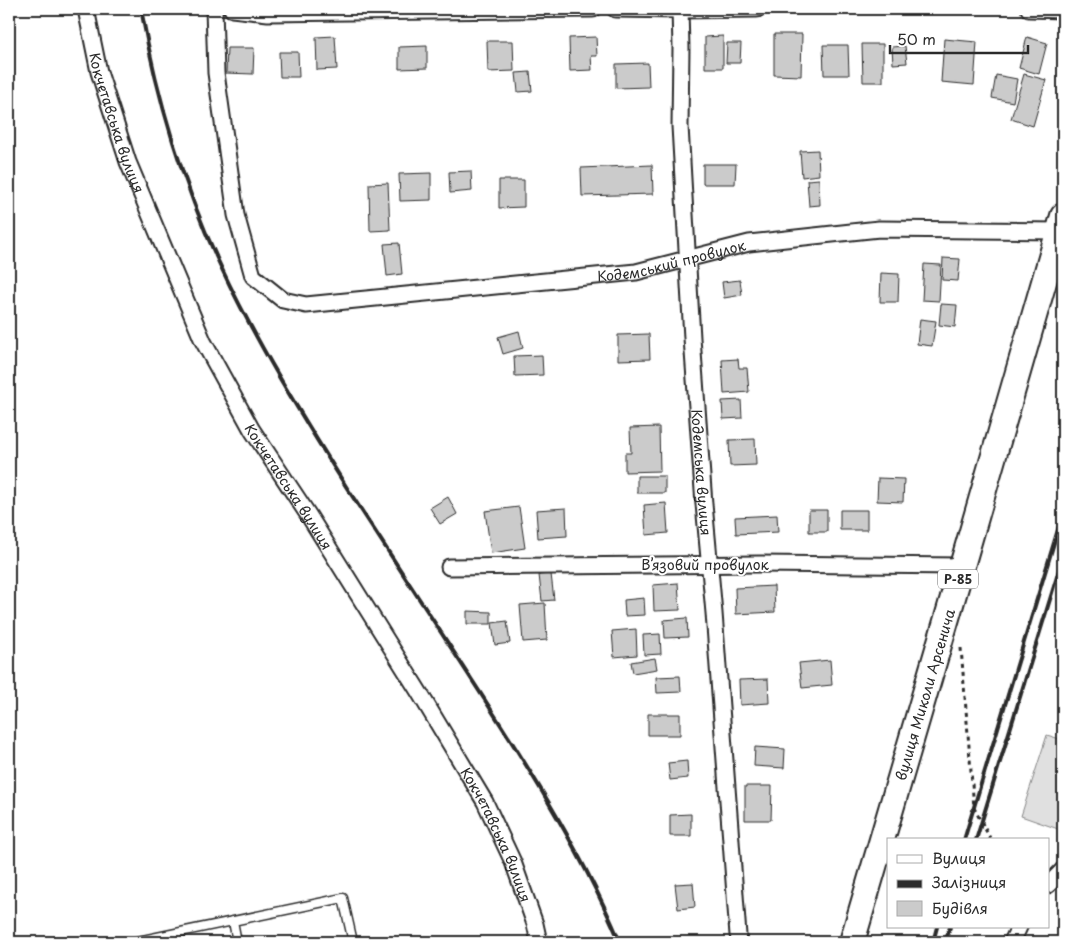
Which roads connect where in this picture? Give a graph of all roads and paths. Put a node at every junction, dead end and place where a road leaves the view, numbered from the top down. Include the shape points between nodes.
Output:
1 (86, 9) edge
2 (214, 9) edge
3 (232, 9) edge
4 (594, 9) edge
5 (615, 9) edge
6 (680, 9) edge
7 (757, 9) edge
8 (1029, 9) edge
9 (1063, 10) edge
10 (1061, 224) edge
11 (687, 258) junction
12 (708, 565) junction
13 (962, 566) junction
14 (449, 567) dead end
15 (950, 612) junction
16 (990, 838) edge
17 (1063, 870) edge
18 (1050, 883) edge
19 (233, 921) junction
20 (1018, 928) edge
21 (738, 935) dead end
22 (133, 942) edge
23 (237, 942) edge
24 (353, 942) edge
25 (539, 942) edge
26 (852, 942) edge
27 (1012, 942) edge

1 - 25 street, Кокчетавська вулиця via 99,72 128,162 203,341 252,430 309,516 485,802 514,862
2 - 11 street, Кодемський провулок via 216,73 236,215 253,276 283,300 306,305 636,272
3 - 4 street via 268,14
5 - 6 street
6 - 7 street
6 - 11 street, Кодемська вулиця via 680,126
8 - 9 street
10 - 11 street, Кодемський провулок via 878,229 749,243
10 - 13 main road, вулиця Миколи Арсенича / Р-85
11 - 12 street, Кодемська вулиця
12 - 13 street, Вʼязовий провулок
12 - 14 street, Вʼязовий провулок
12 - 21 street, Кодемська вулиця
13 - 15 main road, вулиця Миколи Арсенича / Р-85
15 - 16 path via 960,640 974,808
15 - 26 main road, вулиця Миколи Арсенича / Р-85
17 - 18 street
19 - 22 lane
19 - 23 lane
19 - 24 lane via 343,898
20 - 27 street

